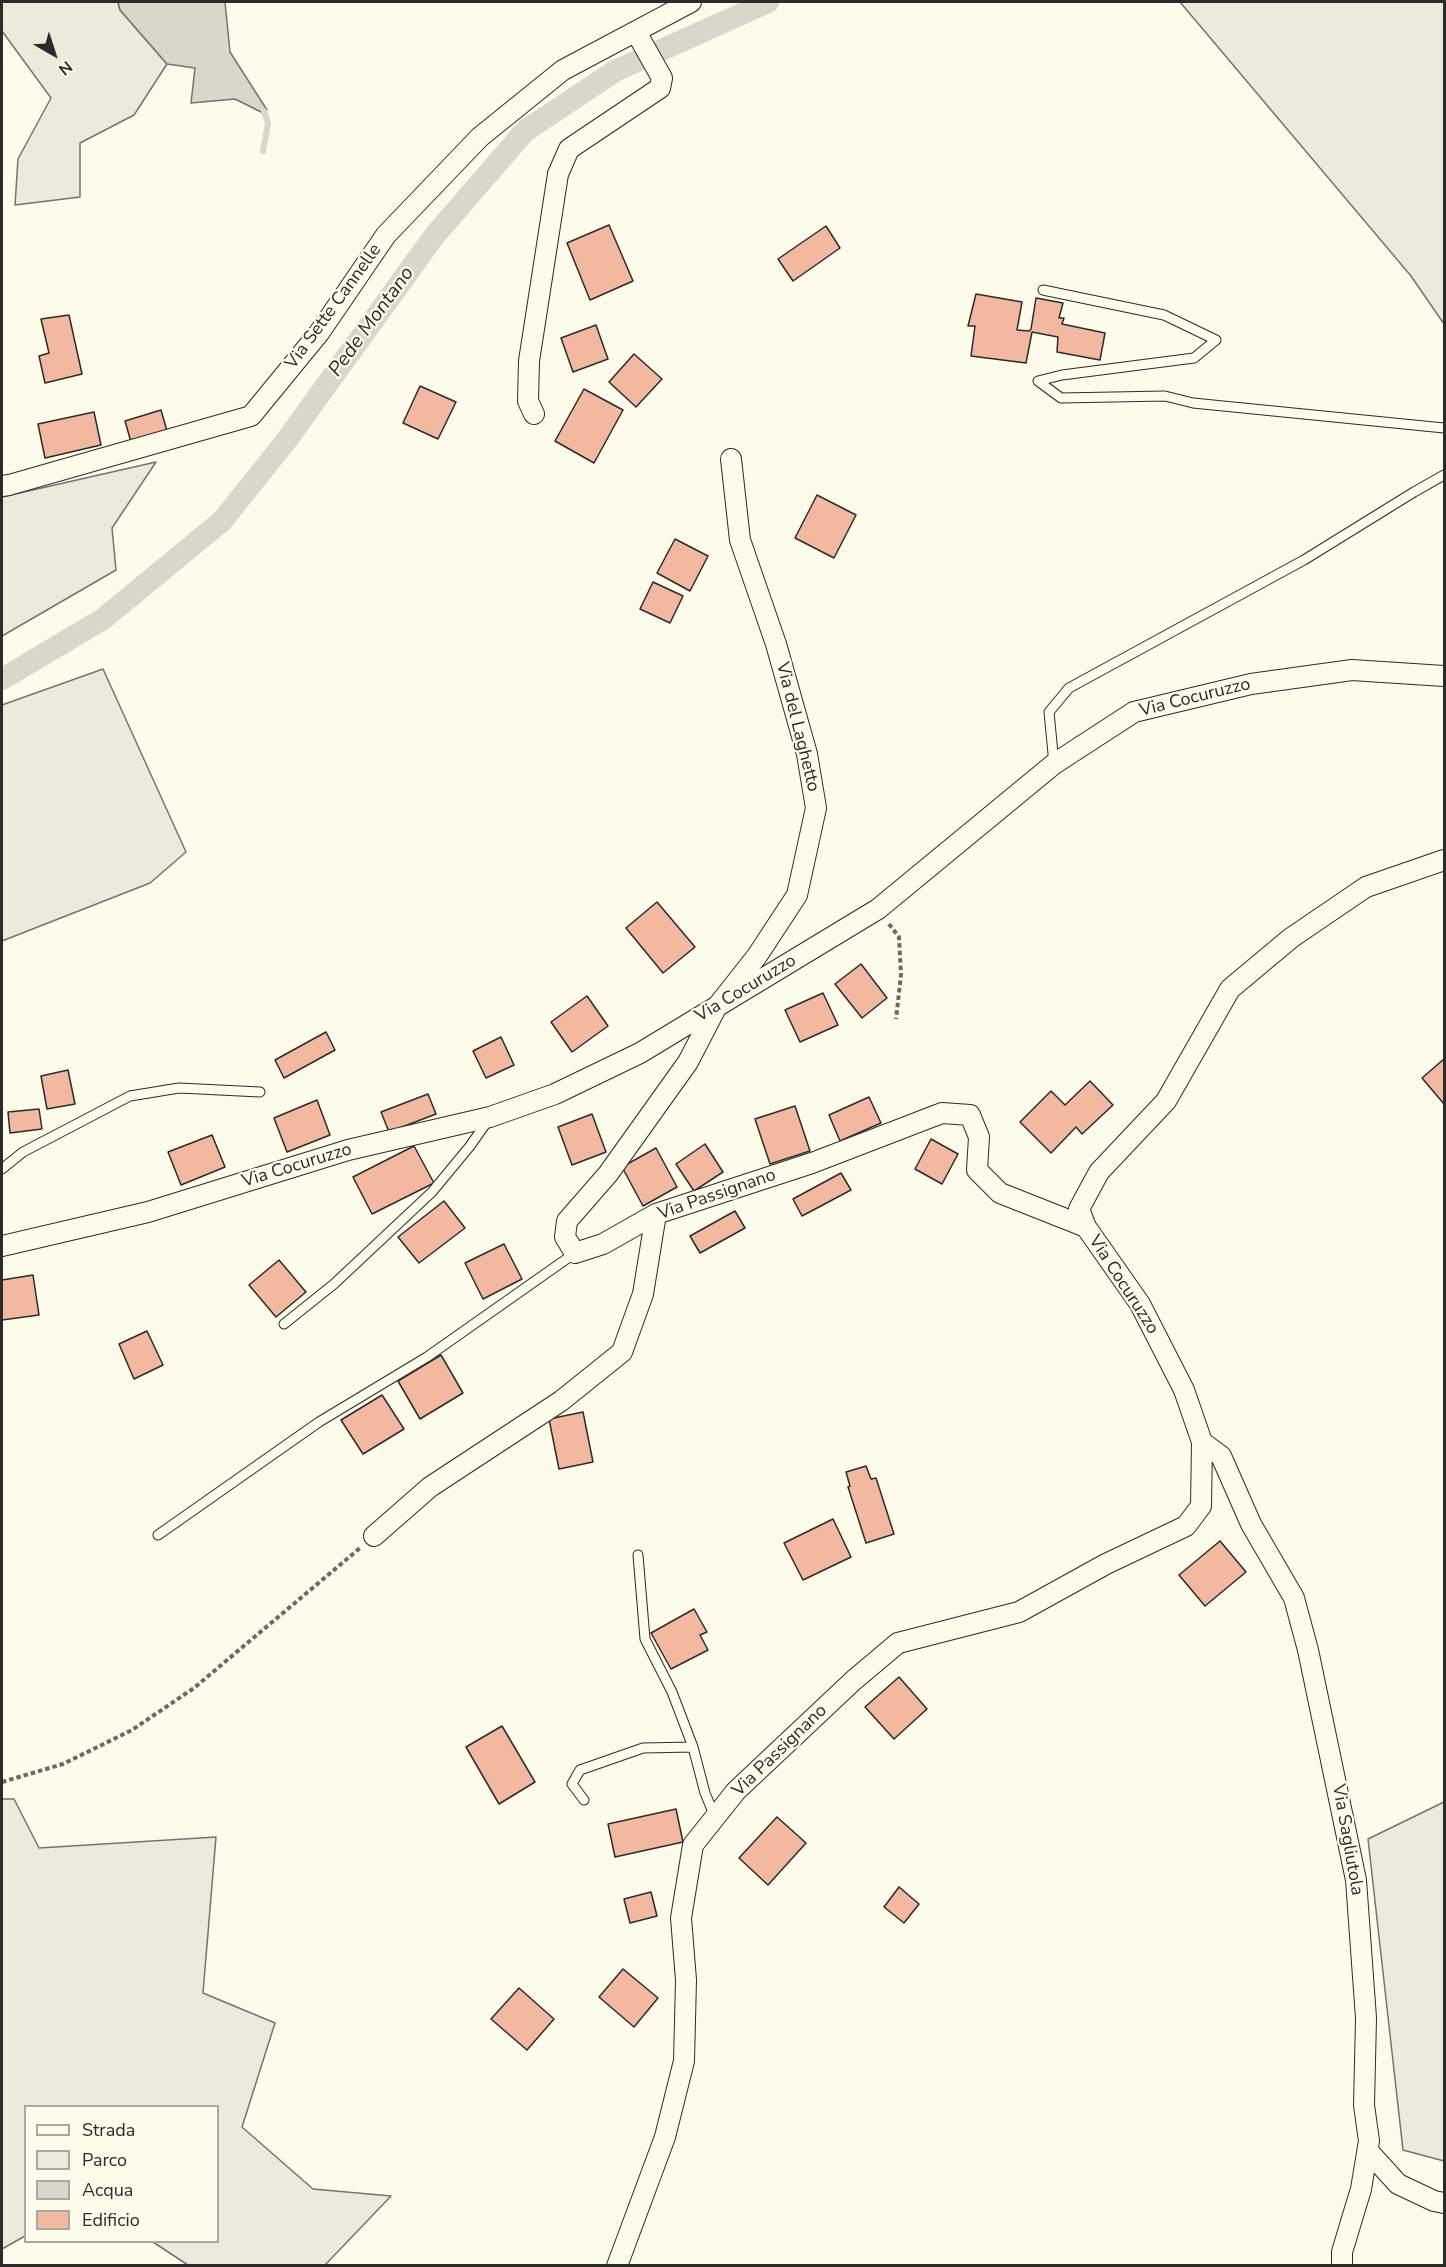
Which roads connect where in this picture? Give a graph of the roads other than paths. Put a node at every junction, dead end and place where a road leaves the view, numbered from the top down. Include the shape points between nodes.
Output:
1 (691, 2) edge
2 (632, 37) junction
3 (1043, 291) dead end
4 (534, 414) dead end
5 (1444, 428) edge
6 (731, 459) dead end
7 (1444, 475) edge
8 (2, 486) edge
9 (1444, 676) edge
10 (1054, 764) junction
11 (1444, 860) edge
12 (716, 1008) junction
13 (260, 1092) dead end
14 (490, 1117) junction
15 (2, 1169) edge
16 (656, 1214) junction
17 (1086, 1227) junction
18 (2, 1246) edge
19 (575, 1253) junction
20 (284, 1324) dead end
21 (1202, 1443) junction
22 (158, 1535) dead end
23 (374, 1536) road end
24 (638, 1555) dead end
25 (693, 1747) junction
26 (584, 1800) dead end
27 (715, 1817) junction
28 (1368, 2151) junction
29 (1444, 2203) edge
30 (617, 2265) edge
31 (1341, 2265) edge

1 - 2 street
2 - 4 street via 662,78 660,88 569,149 558,174 529,361 528,401
2 - 8 street, Via Sette Cannelle via 563,70 480,137 386,235 319,333 251,416
3 - 5 lane via 1164,315 1216,340 1194,358 1038,381 1061,398 1165,396 1193,403
6 - 12 street, Via del Laghetto via 740,540 776,644 807,754 816,808 797,895 757,956
7 - 10 lane via 1304,560 1069,688 1049,712
9 - 10 street, Via Cocuruzzo via 1352,670 1251,684 1134,712
10 - 12 street, Via Cocuruzzo via 878,909
11 - 17 street, Via Cocuruzzo via 1366,887 1291,938 1230,989 1166,1101 1099,1172 1080,1209
12 - 14 street, Via Cocuruzzo via 640,1053 555,1094
12 - 19 street via 688,1062 608,1174 567,1221 565,1237
13 - 15 lane via 179,1088 130,1096 23,1152
14 - 18 street, Via Cocuruzzo via 348,1150 148,1212
14 - 20 lane via 432,1192 334,1284
16 - 17 street, Via Passignano via 812,1163 942,1113 970,1115 979,1137 977,1170 1000,1193
16 - 19 street, Via Passignano via 603,1244
16 - 23 street via 643,1294 622,1352 561,1401 430,1487
17 - 21 street, Via Cocuruzzo via 1140,1304 1184,1390
19 - 22 lane via 427,1357 319,1422
21 - 27 street, Via Passignano via 1201,1506 1186,1526 1019,1612 898,1642 736,1791
21 - 28 street, Via Sagliutola via 1221,1456 1251,1524 1294,1598 1308,1650 1356,1880 1366,2018 1364,2105
24 - 25 lane via 645,1639 672,1692
25 - 26 lane via 643,1748 580,1770 572,1784
25 - 27 lane
27 - 30 street, Via Passignano via 693,1845 681,1918 686,1980 684,2061 665,2137
28 - 29 street via 1398,2184
28 - 31 street, Via Sagliutola

